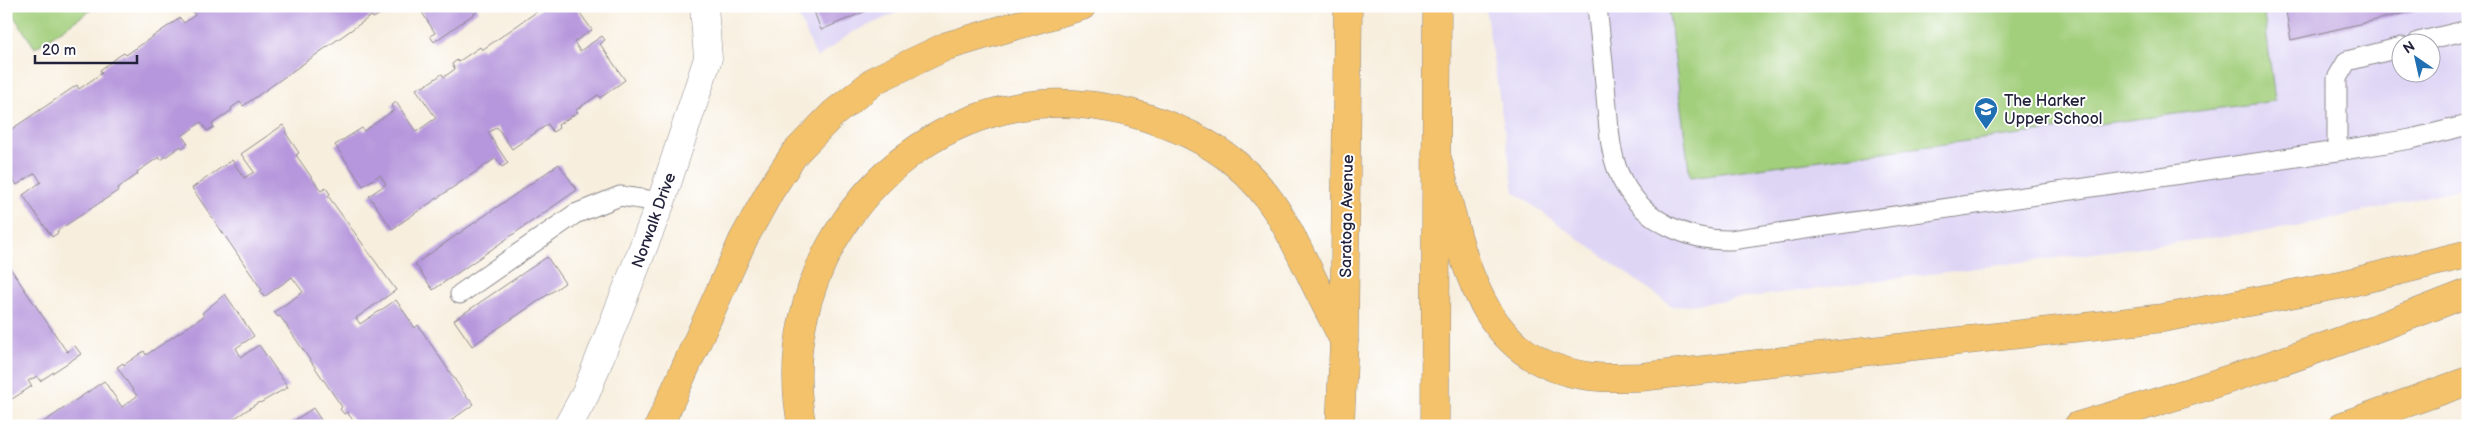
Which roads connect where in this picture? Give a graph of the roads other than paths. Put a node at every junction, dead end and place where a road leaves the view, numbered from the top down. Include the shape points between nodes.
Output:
1 (704, 6) edge
2 (1082, 6) edge
3 (1348, 6) edge
4 (1437, 6) edge
5 (1596, 6) edge
6 (2468, 30) edge
7 (2442, 36) edge
8 (2392, 50) edge
9 (2468, 125) edge
10 (2337, 151) junction
11 (1436, 154) junction
12 (661, 202) junction
13 (2468, 254) edge
14 (2468, 293) edge
15 (460, 294) dead end
16 (1344, 341) junction
17 (2468, 381) edge
18 (568, 426) edge
19 (659, 426) edge
20 (802, 426) edge
21 (1340, 426) edge
22 (1435, 426) edge
23 (2078, 426) edge
24 (2342, 426) edge

1 - 12 street, Norwalk Drive via 708,58
2 - 19 main road via 947,46 877,79 834,113 795,153 770,191 743,240
3 - 16 main road, Saratoga Avenue
4 - 11 main road
5 - 10 lane via 1611,142 1623,182 1646,210 1663,223 1678,232 1699,238 1731,240
6 - 7 lane
8 - 10 lane via 2347,61 2337,78
9 - 10 lane via 2411,139
11 - 13 main road via 1477,294 1495,323 1518,348 1543,362 1586,376 1605,378 1641,377 2163,318 2344,284
11 - 22 main road
12 - 15 lane via 620,196 575,214
12 - 18 street, Norwalk Drive via 586,393
14 - 23 main road via 2287,361
16 - 20 main road via 1286,224 1265,192 1236,164 1161,121 1111,108 1066,104 1018,107 972,120 929,141 891,168 859,201 832,240 812,283 801,324 798,410
16 - 21 main road, Saratoga Avenue
17 - 24 main road

